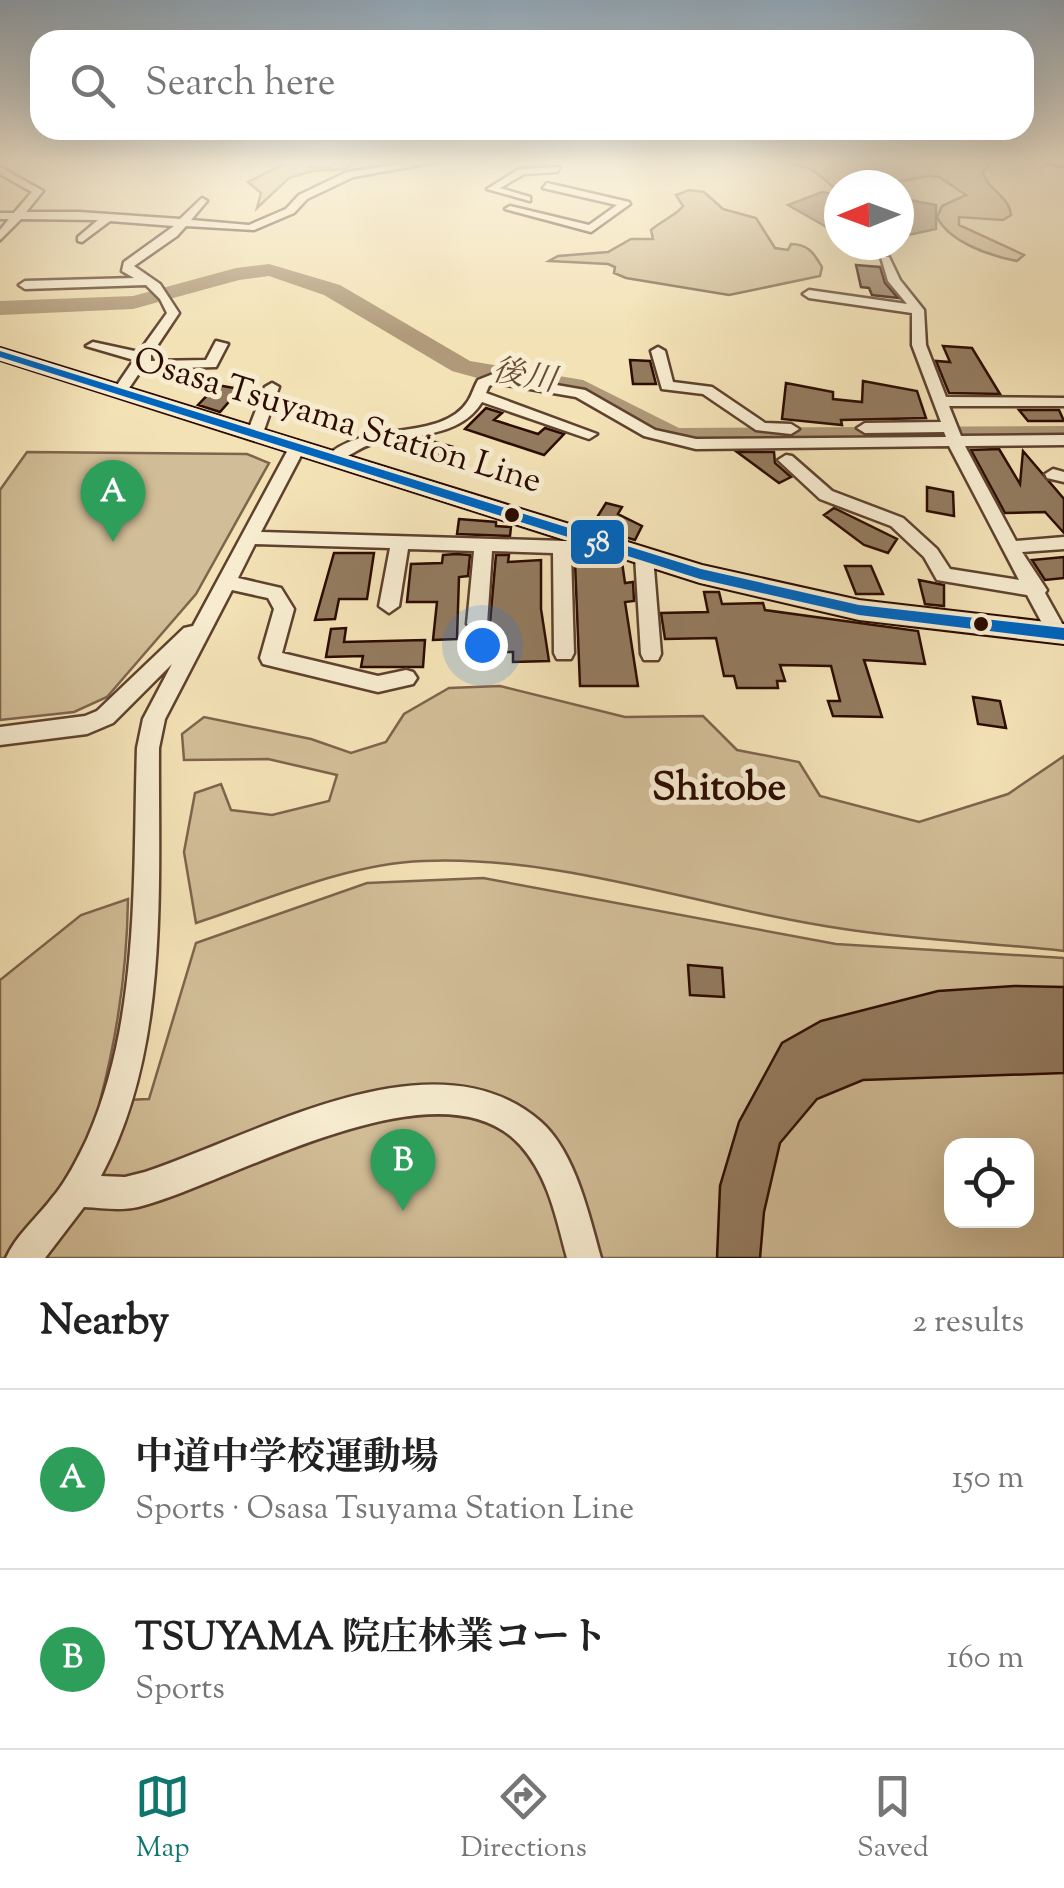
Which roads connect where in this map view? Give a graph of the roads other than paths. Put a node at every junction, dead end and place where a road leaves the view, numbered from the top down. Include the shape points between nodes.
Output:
1 (53, 219) edge
2 (107, 219) edge
3 (121, 219) edge
4 (187, 219) edge
5 (274, 219) edge
6 (551, 219) edge
7 (606, 219) edge
8 (184, 222) junction
9 (36, 233) dead end
10 (82, 239) dead end
11 (885, 260) dead end
12 (150, 281) junction
13 (25, 285) dead end
14 (809, 294) dead end
15 (918, 310) junction
16 (221, 344) dead end
17 (92, 346) dead end
18 (658, 351) dead end
19 (0, 354) edge
20 (144, 361) junction
21 (272, 386) dead end
22 (120, 391) junction
23 (480, 396) junction
24 (940, 402) junction
25 (1064, 402) edge
26 (255, 433) junction
27 (589, 434) dead end
28 (953, 434) junction
29 (1064, 440) edge
30 (298, 446) junction
31 (333, 458) junction
32 (786, 460) dead end
33 (248, 538) junction
34 (1064, 543) edge
35 (400, 544) junction
36 (610, 545) junction
37 (483, 546) junction
38 (562, 548) junction
39 (1013, 548) junction
40 (644, 556) junction
41 (226, 582) junction
42 (1037, 590) junction
43 (389, 606) dead end
44 (203, 624) junction
45 (477, 624) dead end
46 (1061, 634) edge
47 (564, 653) dead end
48 (651, 654) dead end
49 (406, 678) dead end
50 (0, 736) edge
51 (80, 1191) junction
52 (23, 1258) edge
53 (584, 1258) edge

1 - 9 street
2 - 10 street
3 - 8 street
4 - 8 street
5 - 8 street via 258,226
6 - 7 street via 592,229
8 - 12 street via 128,265 128,272
11 - 15 street
12 - 13 street
12 - 20 street via 173,313
14 - 15 street
15 - 24 street via 919,345
16 - 20 street via 212,364
17 - 20 street
18 - 28 street via 667,386 707,390 760,428
19 - 22 main road, Osasa Tsuyama Station Line
20 - 22 street
21 - 26 street
22 - 26 main road, Osasa Tsuyama Station Line
23 - 27 street
23 - 28 street via 486,379 560,387 599,401 650,433 696,444
23 - 31 street via 453,421 352,444
24 - 25 street
24 - 28 street
26 - 30 main road, Osasa Tsuyama Station Line
28 - 29 street
28 - 39 street
30 - 31 main road, Osasa Tsuyama Station Line
30 - 33 street
31 - 36 main road, Osasa Tsuyama Station Line
32 - 42 street via 826,494 897,522 944,575
33 - 35 street
33 - 41 street
34 - 39 street
35 - 37 street
35 - 43 street
36 - 38 street
36 - 40 main road, Osasa Tsuyama Station Line
37 - 38 street
37 - 45 street
38 - 47 street
39 - 42 street
40 - 46 main road, Osasa Tsuyama Station Line via 821,603
40 - 48 street
41 - 44 street
41 - 49 street via 274,593 284,609 270,658 280,664 378,684
42 - 46 street
44 - 50 street via 88,726
44 - 51 street via 154,719 142,987 104,1135
51 - 52 street
51 - 53 street via 127,1193 368,1105 421,1098 481,1105 524,1122 550,1151 578,1220

